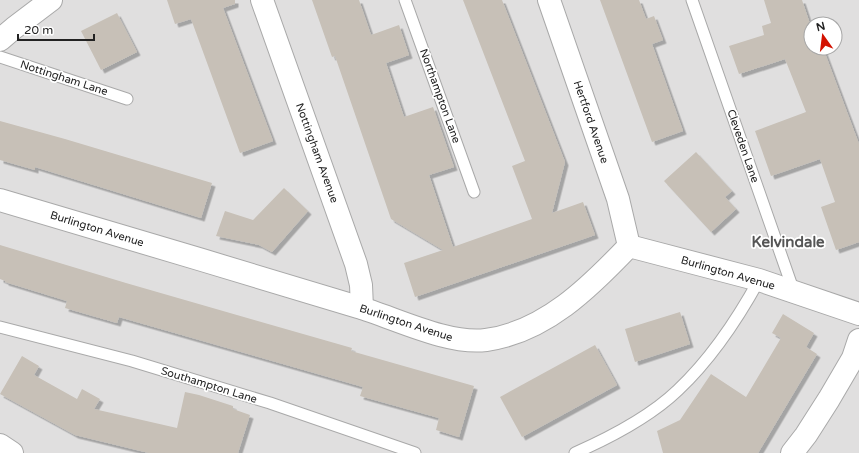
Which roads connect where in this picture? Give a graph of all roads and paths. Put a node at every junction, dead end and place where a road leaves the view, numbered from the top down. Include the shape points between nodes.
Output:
1 (51, 0) edge
2 (262, 0) edge
3 (405, 0) edge
4 (549, 0) edge
5 (692, 0) edge
6 (0, 40) edge
7 (0, 57) edge
8 (127, 99) dead end
9 (474, 192) dead end
10 (0, 200) edge
11 (629, 246) junction
12 (759, 280) junction
13 (795, 293) junction
14 (362, 308) junction
15 (859, 314) edge
16 (0, 327) edge
17 (859, 340) edge
18 (0, 445) edge
19 (12, 453) edge
20 (415, 453) edge
21 (575, 453) edge
22 (792, 453) edge

1 - 6 street
2 - 14 street, Nottingham Avenue via 356,264 361,285
3 - 9 lane, Northampton Lane
4 - 11 street, Hertford Avenue via 618,199
5 - 13 lane, Cleveden Lane
7 - 8 lane, Nottingham Lane
10 - 14 street, Burlington Avenue
11 - 12 street, Burlington Avenue
11 - 14 street, Burlington Avenue via 600,276 542,321 515,333 485,340 451,339
12 - 13 street, Burlington Avenue
12 - 21 lane via 742,311 710,356 678,391 643,417 597,444
13 - 15 street, Burlington Avenue
16 - 20 lane, Southampton Lane via 139,363 270,403
17 - 22 street via 853,358 829,399
18 - 19 street

